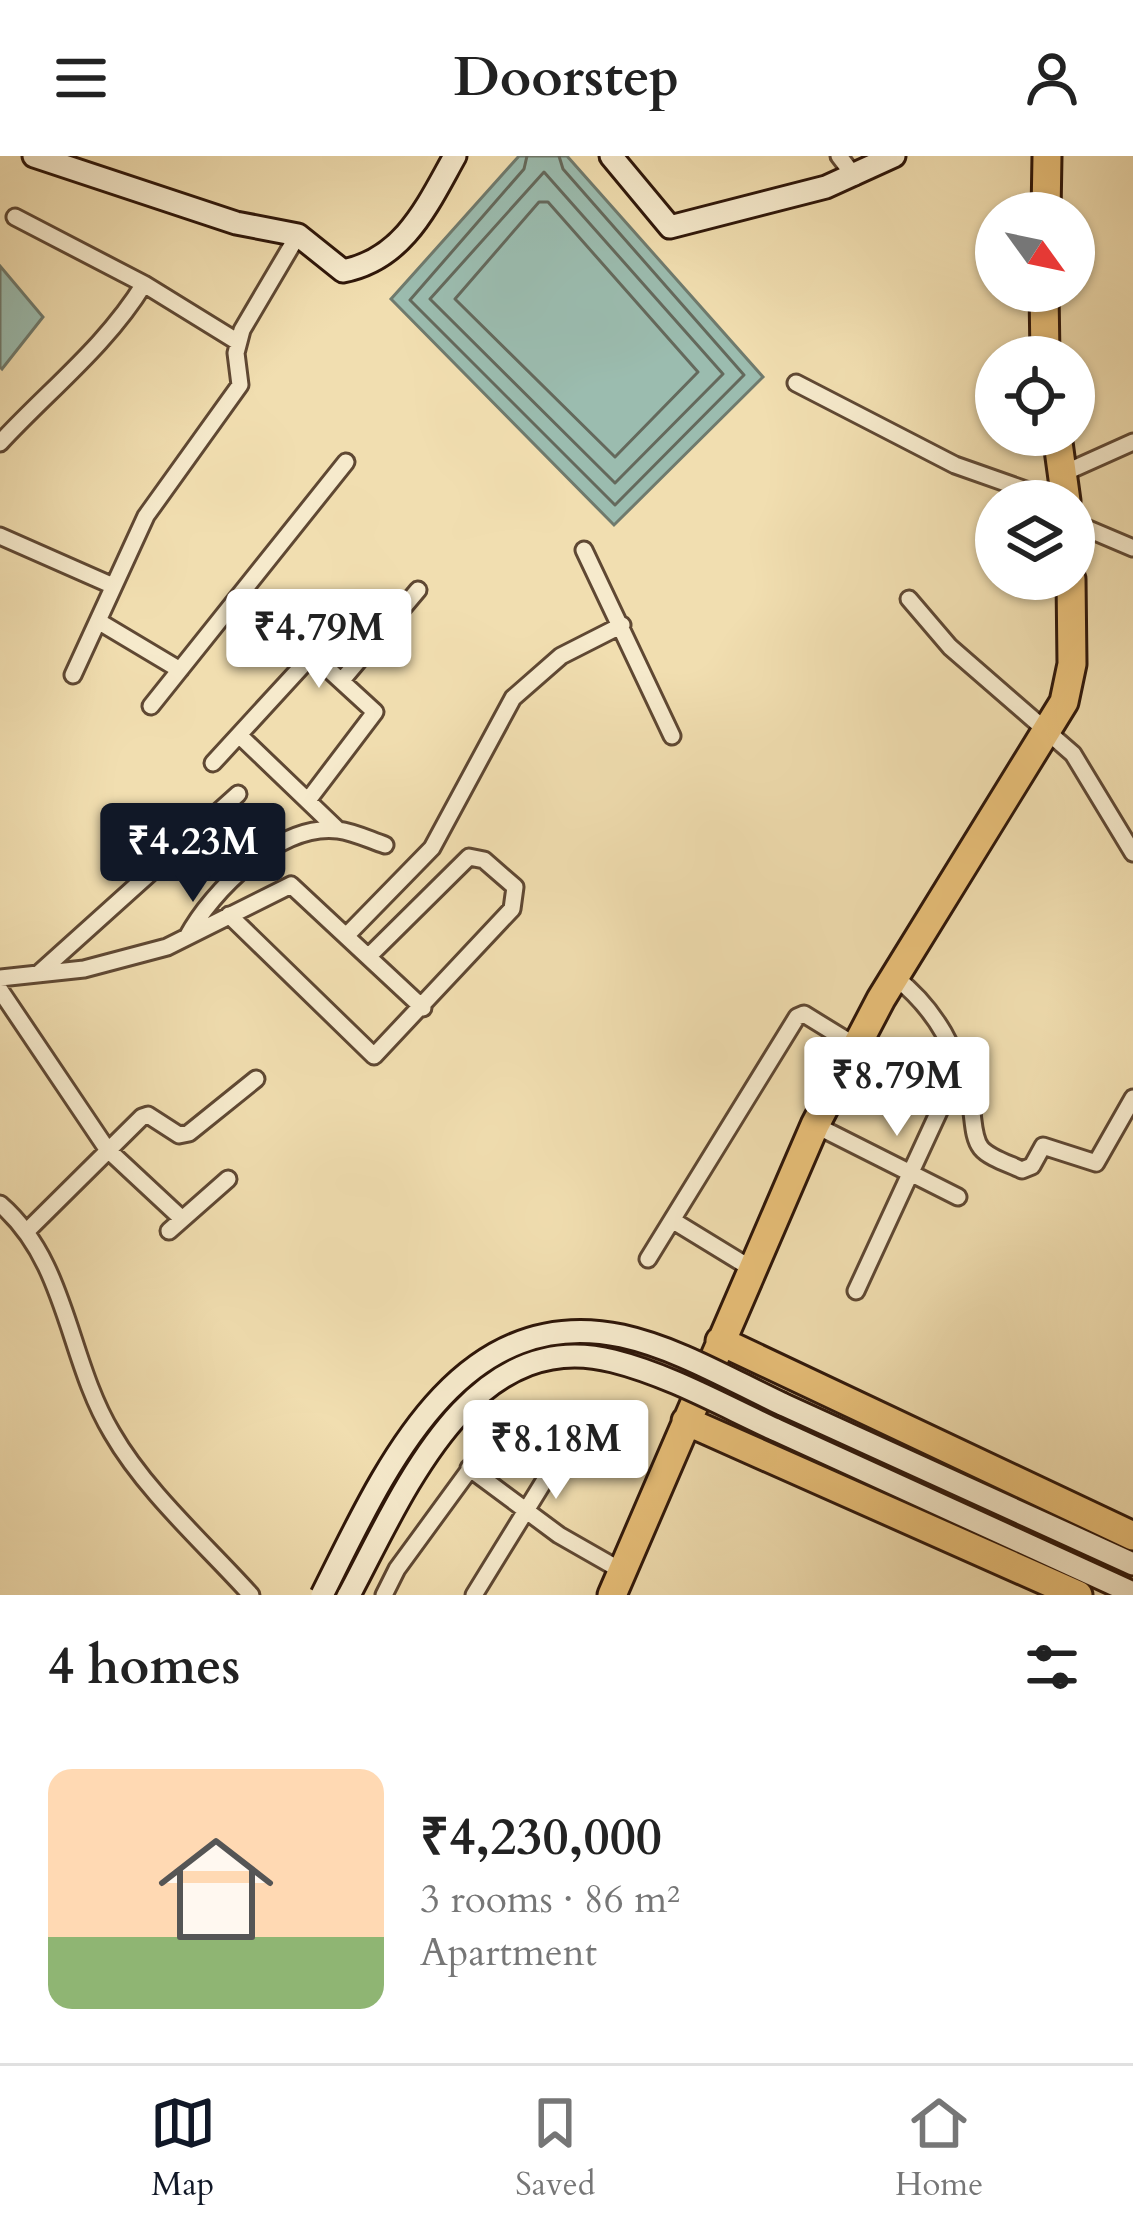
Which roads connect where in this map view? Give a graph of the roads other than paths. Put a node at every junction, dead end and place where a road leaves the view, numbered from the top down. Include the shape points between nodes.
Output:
1 (34, 156) edge
2 (455, 156) edge
3 (611, 156) edge
4 (838, 156) edge
5 (894, 156) edge
6 (1047, 156) edge
7 (855, 177) junction
8 (1046, 192) edge
9 (15, 217) dead end
10 (298, 235) junction
11 (144, 284) junction
12 (238, 342) junction
13 (796, 383) dead end
14 (1133, 442) edge
15 (0, 443) edge
16 (346, 462) dead end
17 (1014, 480) edge
18 (1079, 480) edge
19 (1095, 532) edge
20 (2, 540) edge
21 (1133, 548) edge
22 (584, 550) dead end
23 (111, 585) junction
24 (418, 590) dead end
25 (243, 591) junction
26 (909, 599) dead end
27 (1070, 600) edge
28 (98, 622) junction
29 (622, 625) junction
30 (315, 652) junction
31 (180, 670) junction
32 (73, 674) dead end
33 (343, 679) junction
34 (151, 706) dead end
35 (1050, 731) junction
36 (239, 734) junction
37 (672, 736) dead end
38 (213, 763) dead end
39 (238, 794) dead end
40 (309, 799) junction
41 (338, 830) junction
42 (385, 845) dead end
43 (1133, 854) edge
44 (229, 914) junction
45 (349, 933) junction
46 (187, 937) junction
47 (370, 955) junction
48 (38, 974) junction
49 (895, 976) junction
50 (0, 978) edge
51 (0, 990) edge
52 (423, 1008) junction
53 (856, 1046) junction
54 (896, 1077) dead end
55 (256, 1078) dead end
56 (1133, 1097) edge
57 (814, 1125) junction
58 (106, 1149) junction
59 (911, 1175) junction
60 (228, 1179) dead end
61 (958, 1197) dead end
62 (0, 1204) edge
63 (672, 1220) junction
64 (29, 1229) junction
65 (648, 1258) dead end
66 (752, 1269) junction
67 (856, 1291) dead end
68 (721, 1341) junction
69 (686, 1421) junction
70 (500, 1428) dead end
71 (559, 1457) dead end
72 (469, 1468) junction
73 (527, 1513) junction
74 (1133, 1536) edge
75 (1133, 1564) edge
76 (617, 1583) edge
77 (1133, 1593) edge
78 (251, 1595) edge
79 (322, 1595) edge
80 (349, 1595) edge
81 (384, 1595) edge
82 (474, 1595) edge
83 (1078, 1595) edge

1 - 10 main road via 236,223
2 - 10 main road via 401,241 366,266 343,271
3 - 7 main road via 670,227
4 - 7 street
5 - 7 main road
6 - 8 highway
9 - 11 street
10 - 12 street
11 - 12 street
11 - 15 street via 91,354
12 - 23 street via 240,385 162,490
13 - 17 street via 955,465
14 - 18 street
16 - 25 street
19 - 21 street
20 - 23 street
22 - 29 street
23 - 28 street
24 - 33 street
25 - 30 street
25 - 31 street
26 - 35 street via 950,647
27 - 35 highway via 1072,664
28 - 31 street
28 - 32 street
29 - 37 street
29 - 45 street via 561,656 513,698 432,848
30 - 33 street
30 - 36 street
31 - 34 street
33 - 40 street via 372,706 374,719
35 - 43 street via 1086,771
35 - 49 highway
36 - 38 street
36 - 40 street
39 - 48 street
40 - 41 street
41 - 42 street
41 - 46 street via 281,842 206,906
44 - 45 street via 291,885
44 - 46 street
44 - 52 street via 367,1053 381,1053
45 - 47 street
46 - 48 street via 84,969
47 - 52 street
47 - 52 street via 469,857 515,887 512,908
48 - 50 street
49 - 53 highway
49 - 56 street via 941,1026 988,1153 1022,1170 1048,1146 1096,1162
51 - 58 street
53 - 57 highway
53 - 63 street via 811,1017 796,1017
54 - 59 street via 941,1102
55 - 58 street via 188,1133 148,1115
57 - 59 street
57 - 66 highway
58 - 60 street via 174,1224
58 - 64 street
59 - 61 street
59 - 67 street
62 - 64 street
63 - 65 street
63 - 66 street
64 - 78 street via 65,1302 80,1367 111,1432
66 - 68 highway
68 - 69 highway
68 - 74 highway
69 - 76 highway
69 - 83 highway
70 - 72 street
71 - 73 street
72 - 73 street
72 - 81 street
73 - 76 street
73 - 82 street
75 - 79 main road, bridge via 782,1404 620,1336 582,1332 524,1339 472,1370 408,1434
77 - 80 main road, bridge via 611,1360 551,1356 485,1389 439,1439

